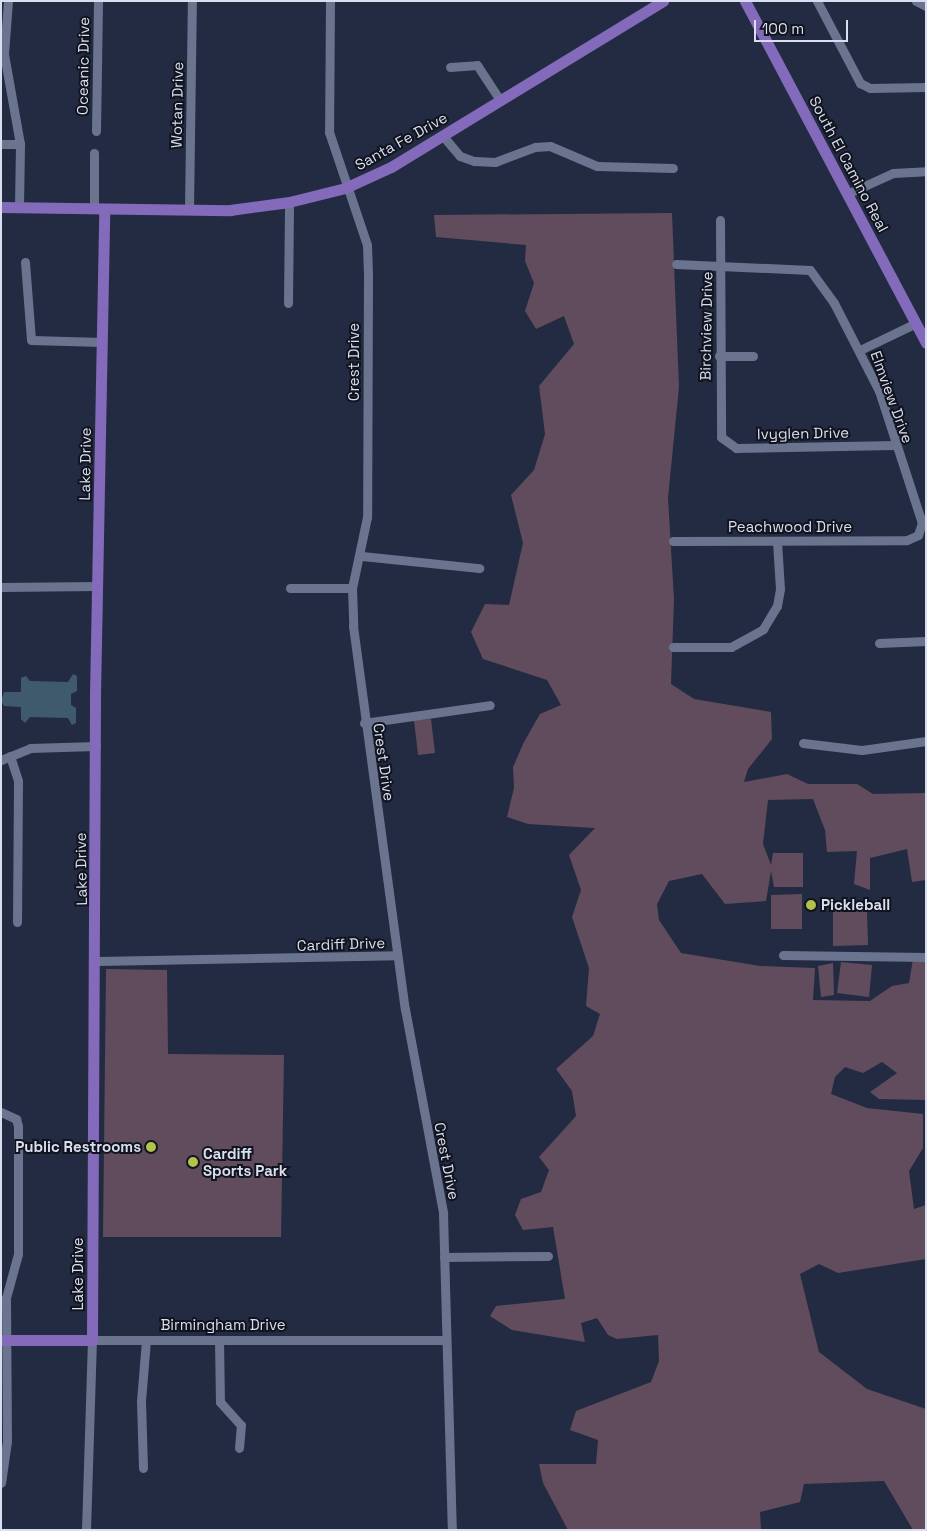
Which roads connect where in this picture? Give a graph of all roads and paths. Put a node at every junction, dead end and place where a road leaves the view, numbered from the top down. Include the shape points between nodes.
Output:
1 (8, 1) edge
2 (98, 1) edge
3 (192, 1) edge
4 (330, 1) edge
5 (663, 1) edge
6 (745, 1) edge
7 (817, 1) edge
8 (916, 1) edge
9 (926, 6) edge
10 (450, 67) dead end
11 (926, 87) edge
12 (500, 100) junction
13 (96, 131) dead end
14 (443, 136) junction
15 (1, 144) edge
16 (20, 144) junction
17 (94, 153) dead end
18 (672, 168) dead end
19 (926, 171) edge
20 (345, 188) junction
21 (848, 193) junction
22 (289, 202) junction
23 (1, 207) edge
24 (19, 208) junction
25 (99, 209) junction
26 (189, 209) junction
27 (720, 220) dead end
28 (25, 262) dead end
29 (676, 264) dead end
30 (721, 265) junction
31 (288, 303) dead end
32 (916, 323) junction
33 (102, 342) junction
34 (926, 343) edge
35 (860, 350) junction
36 (720, 356) junction
37 (753, 356) dead end
38 (720, 432) joint
39 (895, 445) junction
40 (907, 540) joint
41 (777, 541) junction
42 (673, 542) dead end
43 (362, 556) junction
44 (479, 568) dead end
45 (98, 586) junction
46 (1, 587) edge
47 (290, 588) dead end
48 (352, 588) junction
49 (926, 641) edge
50 (880, 643) dead end
51 (673, 647) dead end
52 (490, 705) dead end
53 (364, 722) junction
54 (926, 741) edge
55 (803, 743) dead end
56 (96, 746) junction
57 (6, 758) edge
58 (17, 922) dead end
59 (397, 955) junction
60 (783, 956) dead end
61 (926, 957) edge
62 (97, 961) junction
63 (3, 1112) edge
64 (444, 1256) junction
65 (548, 1256) dead end
66 (3, 1340) edge
67 (92, 1340) junction
68 (146, 1340) junction
69 (219, 1340) junction
70 (445, 1340) junction
71 (239, 1448) dead end
72 (3, 1463) edge
73 (143, 1468) dead end
74 (1, 1483) edge
75 (86, 1530) edge
76 (452, 1530) edge

1 - 16 street via 4,54
2 - 13 street, Oceanic Drive
3 - 26 street, Wotan Drive
4 - 20 street, Crest Drive via 329,132
5 - 12 main road, Santa Fe Drive
6 - 21 main road, South El Camino Real
7 - 11 street via 860,83 870,88
8 - 9 street
10 - 12 street via 477,65
12 - 14 main road, Santa Fe Drive
14 - 18 street via 460,156 474,161 495,162 535,147 550,146 597,166
14 - 20 main road, Santa Fe Drive
15 - 16 street
16 - 24 street
17 - 25 street
19 - 21 street via 893,173
20 - 22 main road, Santa Fe Drive
20 - 43 street, Crest Drive via 362,229 367,254 367,486
21 - 32 main road, South El Camino Real
22 - 26 main road, Santa Fe Drive
22 - 31 street
23 - 24 main road, Santa Fe Drive
24 - 25 main road, Santa Fe Drive
25 - 26 main road, Santa Fe Drive
25 - 33 main road, Lake Drive
27 - 30 street, Birchview Drive
28 - 33 street via 31,340
29 - 30 street
30 - 35 street, Elmview Drive via 807,268 832,301
30 - 36 street, Birchview Drive
32 - 34 main road, South El Camino Real
32 - 35 street
33 - 45 main road, Lake Drive
35 - 39 street, Elmview Drive
36 - 37 street
36 - 38 street, Birchview Drive
38 - 39 street, Ivyglen Drive via 736,448
39 - 40 street, Elmview Drive via 922,523 918,535
40 - 41 street, Peachwood Drive
41 - 42 street, Peachwood Drive
41 - 51 street via 780,589 777,606 763,629 731,647
43 - 44 street
43 - 48 street, Crest Drive
45 - 46 street
45 - 56 main road, Lake Drive
47 - 48 street
48 - 53 street, Crest Drive
49 - 50 street
52 - 53 street
53 - 59 street, Crest Drive
54 - 55 street via 862,750
56 - 57 street via 46,747
56 - 62 main road, Lake Drive
57 - 58 street via 18,781
59 - 62 street, Cardiff Drive via 287,960
59 - 64 street, Crest Drive via 443,1213
60 - 61 street
62 - 67 main road, Lake Drive
63 - 66 street via 18,1126 18,1254 6,1298
64 - 65 street
64 - 70 street, Crest Drive
66 - 67 main road, Birmingham Drive
66 - 72 street
67 - 68 street, Birmingham Drive
67 - 75 street, Lake Drive
68 - 69 street, Birmingham Drive
68 - 73 street via 141,1401
69 - 70 street, Birmingham Drive
69 - 71 street via 220,1402 240,1426
70 - 76 street, Crest Drive
72 - 74 street

